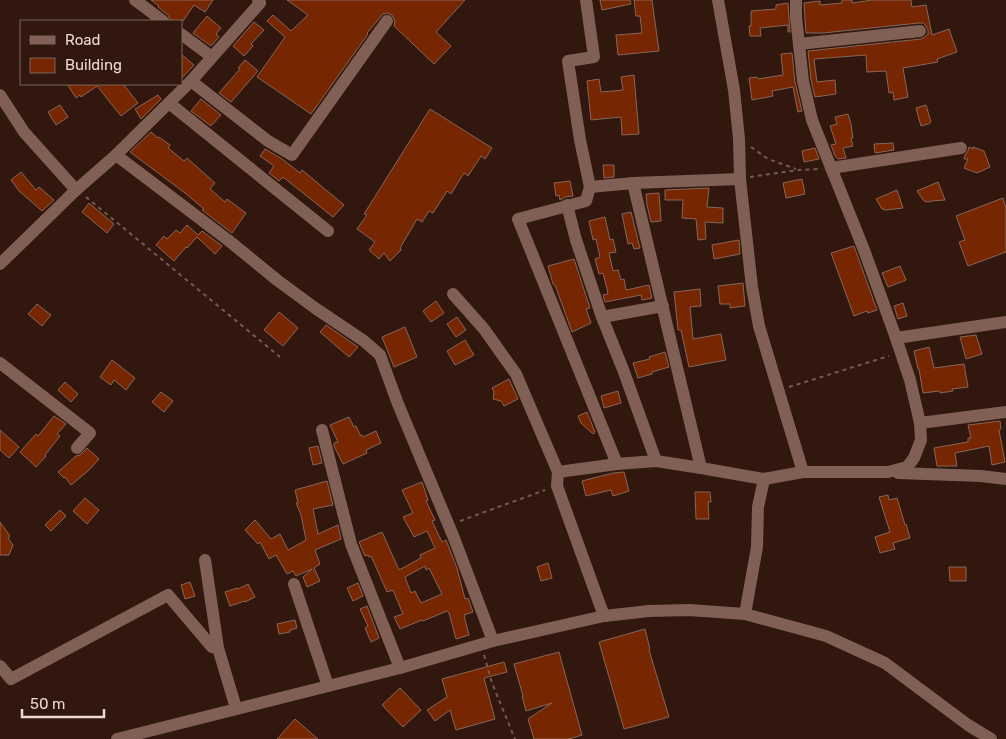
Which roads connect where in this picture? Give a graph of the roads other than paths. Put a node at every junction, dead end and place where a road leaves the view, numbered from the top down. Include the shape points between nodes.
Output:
1 (135, 0) edge
2 (258, 0) edge
3 (586, 0) edge
4 (718, 0) edge
5 (796, 0) edge
6 (163, 20) edge
7 (388, 21) dead end
8 (920, 31) dead end
9 (182, 35) edge
10 (799, 44) junction
11 (212, 57) junction
12 (191, 81) junction
13 (0, 95) edge
14 (169, 103) junction
15 (961, 148) dead end
16 (116, 155) junction
17 (831, 168) junction
18 (740, 178) junction
19 (633, 184) junction
20 (590, 187) junction
21 (76, 190) junction
22 (567, 205) junction
23 (328, 231) dead end
24 (0, 264) edge
25 (453, 294) dead end
26 (663, 306) junction
27 (602, 317) junction
28 (1006, 322) edge
29 (896, 338) junction
30 (0, 363) edge
31 (1006, 412) edge
32 (920, 424) junction
33 (322, 430) dead end
34 (78, 448) dead end
35 (656, 462) junction
36 (617, 464) junction
37 (701, 468) junction
38 (558, 472) junction
39 (804, 472) junction
40 (888, 472) junction
41 (764, 479) junction
42 (1006, 479) edge
43 (205, 560) dead end
44 (294, 584) dead end
45 (745, 614) junction
46 (604, 616) junction
47 (487, 643) junction
48 (218, 648) junction
49 (0, 666) edge
50 (400, 668) junction
51 (328, 686) junction
52 (236, 708) junction
53 (118, 739) edge
54 (991, 739) edge

1 - 6 street
2 - 11 street via 260,3
3 - 20 street via 594,57 568,61
4 - 18 street via 734,90
5 - 10 street
7 - 12 street via 292,155 268,141
8 - 10 street
9 - 11 street
10 - 17 street via 812,120
11 - 12 street
12 - 14 street
13 - 21 street via 24,132
14 - 16 street
14 - 23 street
15 - 17 street
16 - 21 street
16 - 47 street via 380,355 449,525
17 - 29 street
18 - 19 street
18 - 39 street via 759,326
19 - 20 street
19 - 26 street
20 - 22 street via 586,201
21 - 24 street
22 - 27 street
22 - 36 street via 518,219
25 - 38 street via 484,329 516,374
26 - 27 street
26 - 37 street
27 - 35 street
28 - 29 street
29 - 32 street
30 - 34 street via 90,434
31 - 32 street
32 - 40 street via 921,440 914,458 907,467
33 - 50 street via 351,544
35 - 36 street
35 - 37 street
36 - 38 street
37 - 41 street
38 - 46 street via 557,486
39 - 40 street
39 - 41 street
40 - 42 street
41 - 45 street via 758,507 757,547
43 - 48 street
44 - 51 street
45 - 46 street via 689,610
45 - 54 street via 826,636 885,663
46 - 47 street
47 - 50 street
48 - 49 street via 212,647 168,595 11,679
48 - 52 street
50 - 51 street
51 - 52 street
52 - 53 street

